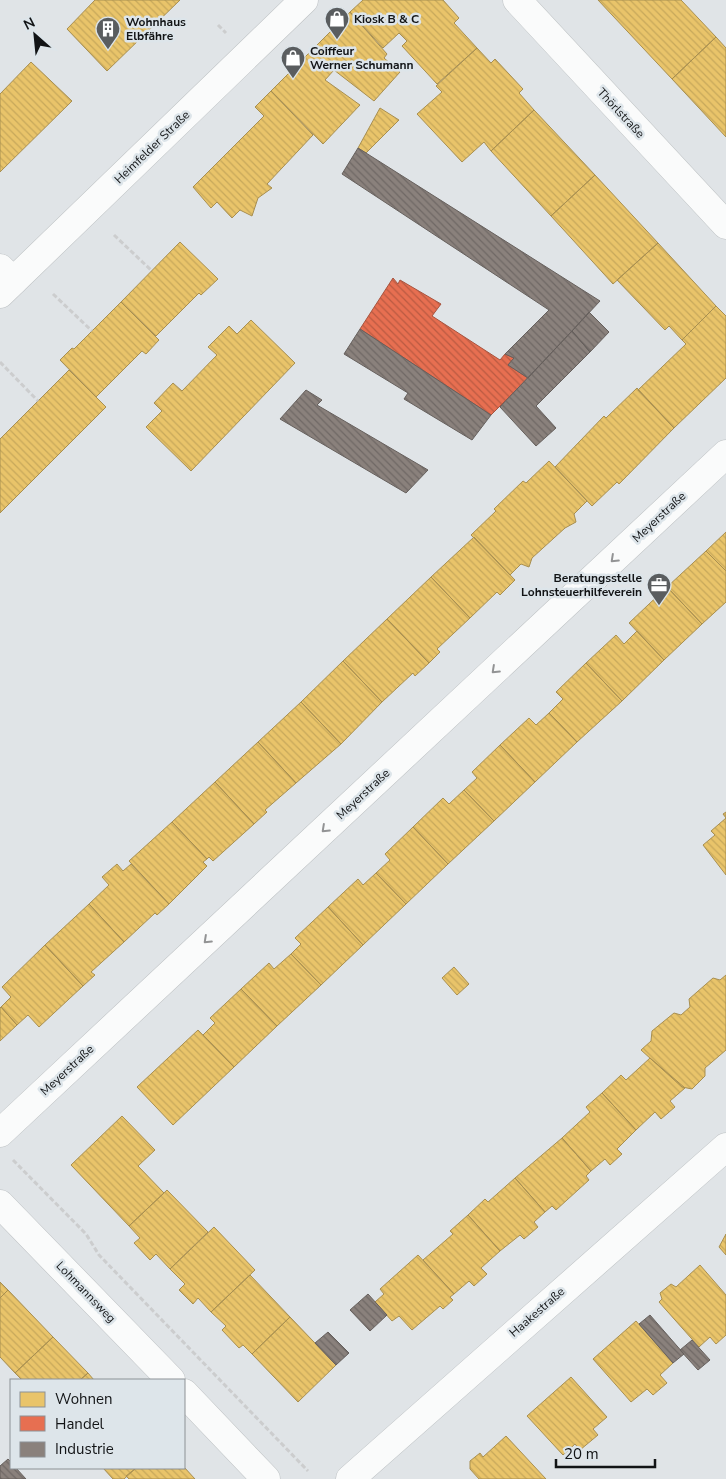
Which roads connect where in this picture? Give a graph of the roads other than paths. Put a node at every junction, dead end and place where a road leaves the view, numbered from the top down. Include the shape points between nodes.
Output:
1 (304, 0) edge
2 (517, 0) edge
3 (726, 225) edge
4 (4, 281) edge
5 (726, 454) edge
6 (3, 1143) edge
7 (726, 1147) edge
8 (0, 1204) edge
9 (170, 1379) edge
10 (185, 1394) edge
11 (266, 1479) edge
12 (350, 1479) edge

1 - 4 street, Heimfelder Straße
2 - 3 street, Thörlstraße
5 -> 6 street, Meyerstraße
7 - 12 street, Haakestraße
8 - 9 street, Lohmannsweg
10 - 11 street

